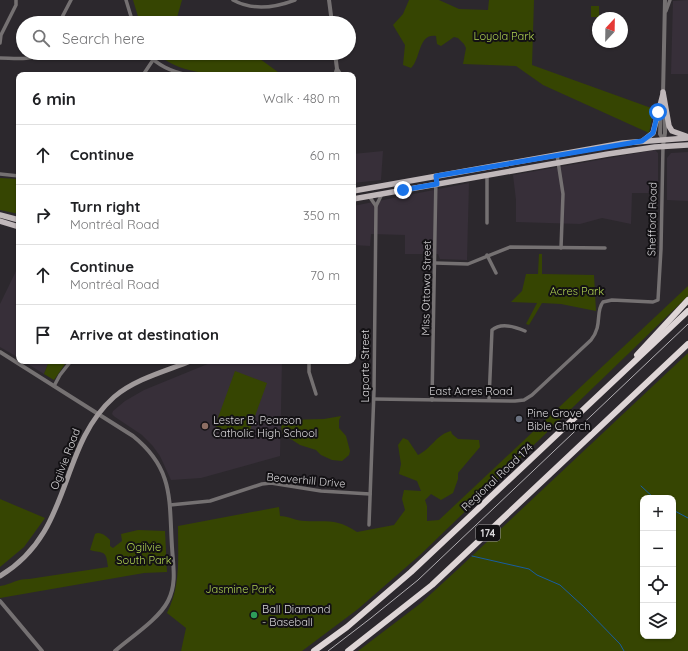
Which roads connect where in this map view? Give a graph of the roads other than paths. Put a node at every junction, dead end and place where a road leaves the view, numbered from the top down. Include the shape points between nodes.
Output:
1 (16, 0) edge
2 (71, 0) edge
3 (126, 0) edge
4 (233, 0) edge
5 (276, 0) edge
6 (295, 0) edge
7 (329, 0) edge
8 (665, 0) edge
9 (670, 0) edge
10 (276, 6) junction
11 (666, 11) junction
12 (63, 16) edge
13 (131, 16) edge
14 (331, 16) edge
15 (0, 43) edge
16 (0, 58) edge
17 (16, 58) edge
18 (153, 60) joint
19 (336, 60) edge
20 (337, 69) junction
21 (145, 72) edge
22 (176, 72) edge
23 (336, 72) edge
24 (339, 72) edge
25 (663, 92) junction
26 (688, 137) edge
27 (663, 139) junction
28 (642, 141) junction
29 (688, 145) edge
30 (663, 146) junction
31 (557, 155) junction
32 (558, 163) junction
33 (0, 174) edge
34 (16, 176) edge
35 (436, 176) junction
36 (487, 176) junction
37 (437, 184) junction
38 (356, 186) edge
39 (382, 186) junction
40 (356, 190) edge
41 (383, 194) junction
42 (369, 196) junction
43 (356, 199) edge
44 (376, 206) junction
45 (0, 215) edge
46 (16, 219) edge
47 (0, 221) edge
48 (487, 223) dead end
49 (16, 226) edge
50 (561, 248) junction
51 (605, 248) dead end
52 (487, 255) junction
53 (435, 263) junction
54 (496, 273) dead end
55 (658, 300) joint
56 (688, 300) edge
57 (688, 311) edge
58 (525, 331) dead end
59 (688, 344) edge
60 (0, 352) edge
61 (16, 362) edge
62 (19, 364) edge
63 (69, 364) edge
64 (184, 364) edge
65 (309, 364) edge
66 (54, 386) junction
67 (608, 386) junction
68 (316, 394) dead end
69 (374, 399) junction
70 (432, 400) junction
71 (489, 400) junction
72 (98, 414) junction
73 (370, 494) junction
74 (170, 505) junction
75 (370, 525) dead end
76 (0, 576) edge
77 (0, 601) edge
78 (42, 651) edge
79 (115, 651) edge
80 (314, 651) edge
81 (348, 651) edge

1 - 15 street
2 - 12 street
3 - 13 street
4 - 10 street via 254,7
5 - 10 street
6 - 10 street
7 - 14 street
8 - 11 street, Shefford Road
9 - 11 street
11 - 25 street, Shefford Road
16 - 17 street
18 - 21 street
18 - 22 street
19 - 20 street
20 - 23 street
20 - 24 street
25 - 26 main road via 669,126 677,133
25 - 27 street, Shefford Road
25 - 28 main road via 653,133
26 - 27 main road
27 - 28 main road
27 - 30 street, Shefford Road
28 - 31 main road
29 - 30 main road
30 - 32 main road
30 - 55 street, Shefford Road
31 - 32 street
31 - 35 main road
32 - 36 main road
32 - 50 street via 563,194
33 - 34 street
35 - 37 street, Miss Ottawa Street
35 - 39 main road
36 - 37 main road
36 - 48 street
37 - 41 main road
37 - 53 street, Miss Ottawa Street
38 - 39 main road
39 - 40 main road
41 - 42 main road
41 - 44 street, Laporte Street
42 - 43 main road
42 - 44 street
44 - 69 street, Laporte Street
45 - 46 main road
47 - 49 main road
50 - 51 street
50 - 52 street via 510,247
52 - 53 street via 468,264
52 - 54 street
53 - 70 street, Miss Ottawa Street
55 - 71 street, East Acres Road via 603,302 600,306 597,333 532,395 524,400
56 - 67 highway
57 - 67 highway, Regional Road 174 / 174
58 - 71 street via 501,326 492,330
59 - 81 highway, 174 via 454,564 406,607
60 - 61 street
62 - 66 street
63 - 66 street
64 - 72 main road, Ogilvie Road via 133,385 116,396
65 - 68 street
66 - 72 street
67 - 80 highway, Regional Road 174 / 174 via 411,572 347,627
69 - 70 street, East Acres Road
69 - 73 street, Laporte Street
70 - 71 street, East Acres Road
72 - 74 street via 133,436 150,452 165,480
72 - 76 main road, Ogilvie Road via 82,441 46,530 27,554
73 - 74 street, Beaverhill Drive via 321,491 271,483 210,501
73 - 75 street, Laporte Street
74 - 79 street via 174,576 171,594 161,612
77 - 78 street

